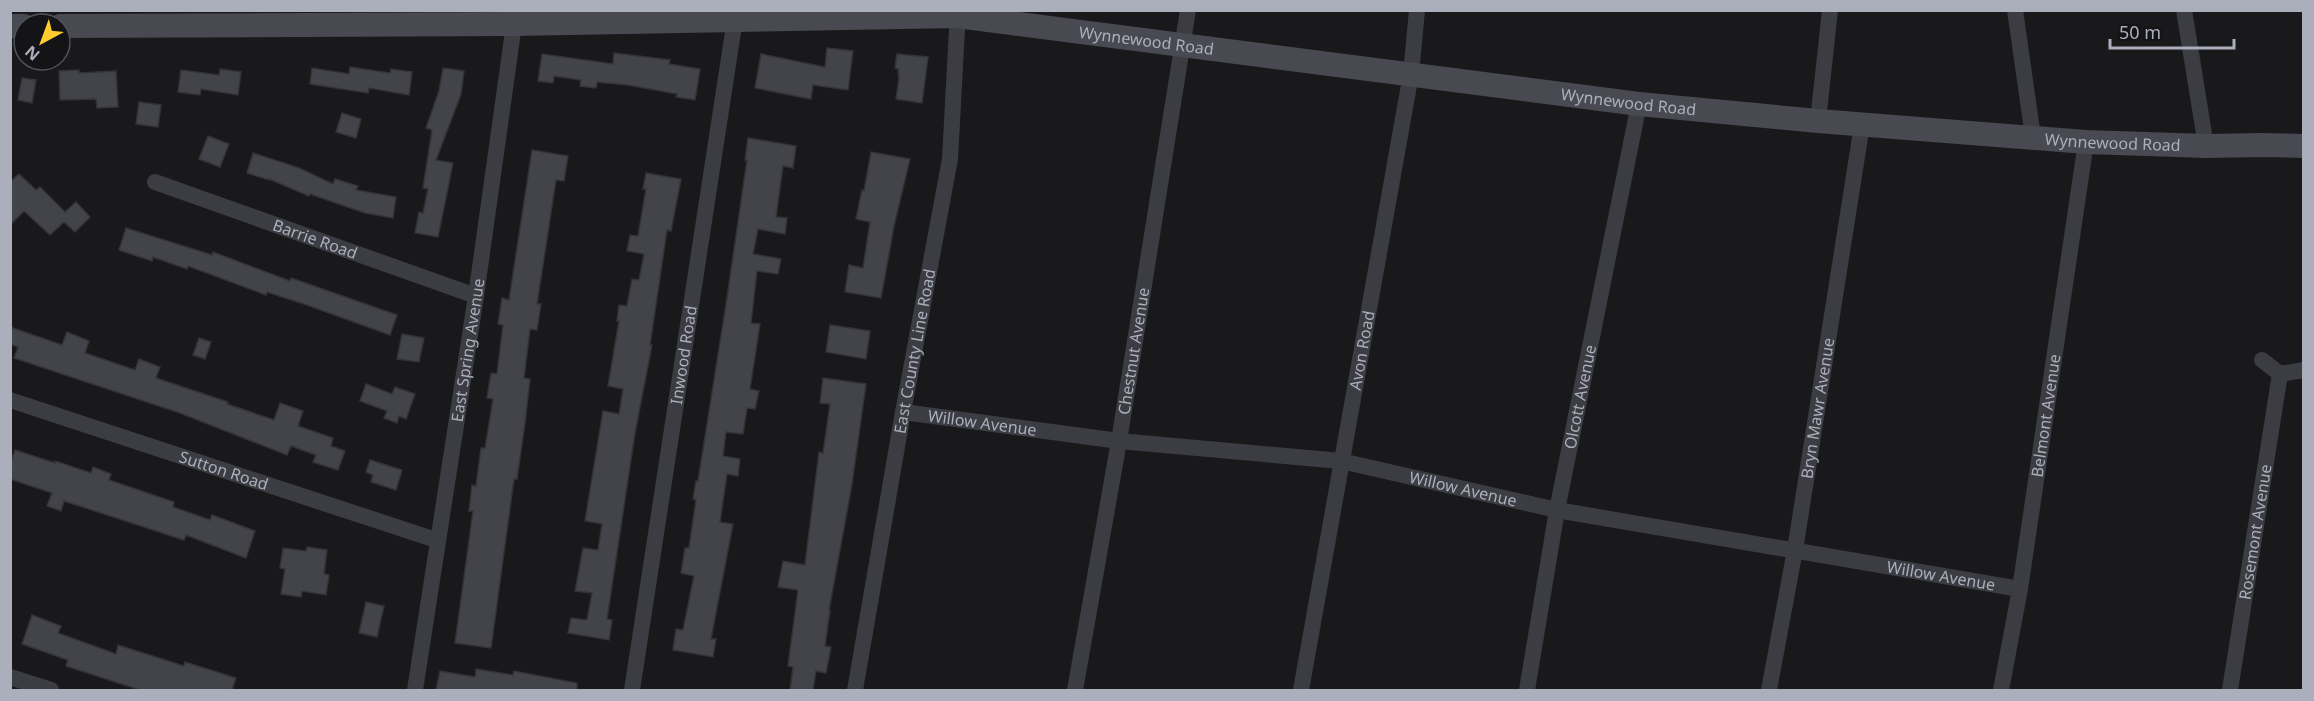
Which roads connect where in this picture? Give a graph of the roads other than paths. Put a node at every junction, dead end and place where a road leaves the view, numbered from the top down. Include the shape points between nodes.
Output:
1 (1188, 10) edge
2 (1417, 10) edge
3 (1830, 10) edge
4 (2014, 10) edge
5 (2184, 10) edge
6 (957, 13) edge
7 (515, 17) edge
8 (735, 19) junction
9 (72, 26) edge
10 (1184, 47) junction
11 (1411, 74) junction
12 (1639, 104) junction
13 (1818, 121) junction
14 (1862, 125) junction
15 (2033, 137) junction
16 (2086, 142) junction
17 (2206, 146) junction
18 (2304, 146) edge
19 (155, 182) dead end
20 (476, 296) junction
21 (2262, 360) dead end
22 (2304, 370) edge
23 (2280, 374) junction
24 (10, 400) edge
25 (903, 412) junction
26 (1119, 441) junction
27 (1341, 460) junction
28 (1557, 510) junction
29 (436, 540) junction
30 (1795, 550) junction
31 (2020, 589) junction
32 (10, 677) edge
33 (51, 690) edge
34 (415, 690) edge
35 (632, 690) edge
36 (855, 690) edge
37 (1076, 690) edge
38 (1301, 690) edge
39 (1527, 690) edge
40 (1769, 690) edge
41 (2001, 690) edge
42 (2230, 690) edge

1 - 10 street, Chestnut Avenue
2 - 11 street, Avon Road
3 - 13 street
4 - 15 street
5 - 17 street
6 - 8 main road, Wynnewood Road
6 - 10 main road, Wynnewood Road
6 - 25 street, East County Line Road via 950,159
7 - 8 main road, Wynnewood Road
7 - 9 main road, Wynnewood Road
7 - 20 street, East Spring Avenue
8 - 35 street, Inwood Road
10 - 11 main road, Wynnewood Road
10 - 26 street, Chestnut Avenue
11 - 12 main road, Wynnewood Road
11 - 27 street, Avon Road
12 - 13 main road, Wynnewood Road
12 - 28 street, Olcott Avenue
13 - 14 main road, Wynnewood Road
14 - 15 main road, Wynnewood Road
14 - 30 street, Bryn Mawr Avenue
15 - 16 main road, Wynnewood Road
16 - 17 main road, Wynnewood Road
16 - 31 street, Belmont Avenue
17 - 18 main road, Wynnewood Road
19 - 20 street, Barrie Road
20 - 29 street, East Spring Avenue
21 - 23 street
22 - 23 street
23 - 42 street, Rosemont Avenue
24 - 29 street, Sutton Road
25 - 26 street, Willow Avenue
25 - 36 street, East County Line Road
26 - 27 street, Willow Avenue
26 - 37 street, Chestnut Avenue
27 - 28 street, Willow Avenue
27 - 38 street, Avon Road
28 - 30 street, Willow Avenue
28 - 39 street, Olcott Avenue
29 - 34 street, East Spring Avenue
30 - 31 street, Willow Avenue
30 - 40 street, Bryn Mawr Avenue
31 - 41 street, Belmont Avenue
32 - 33 street

